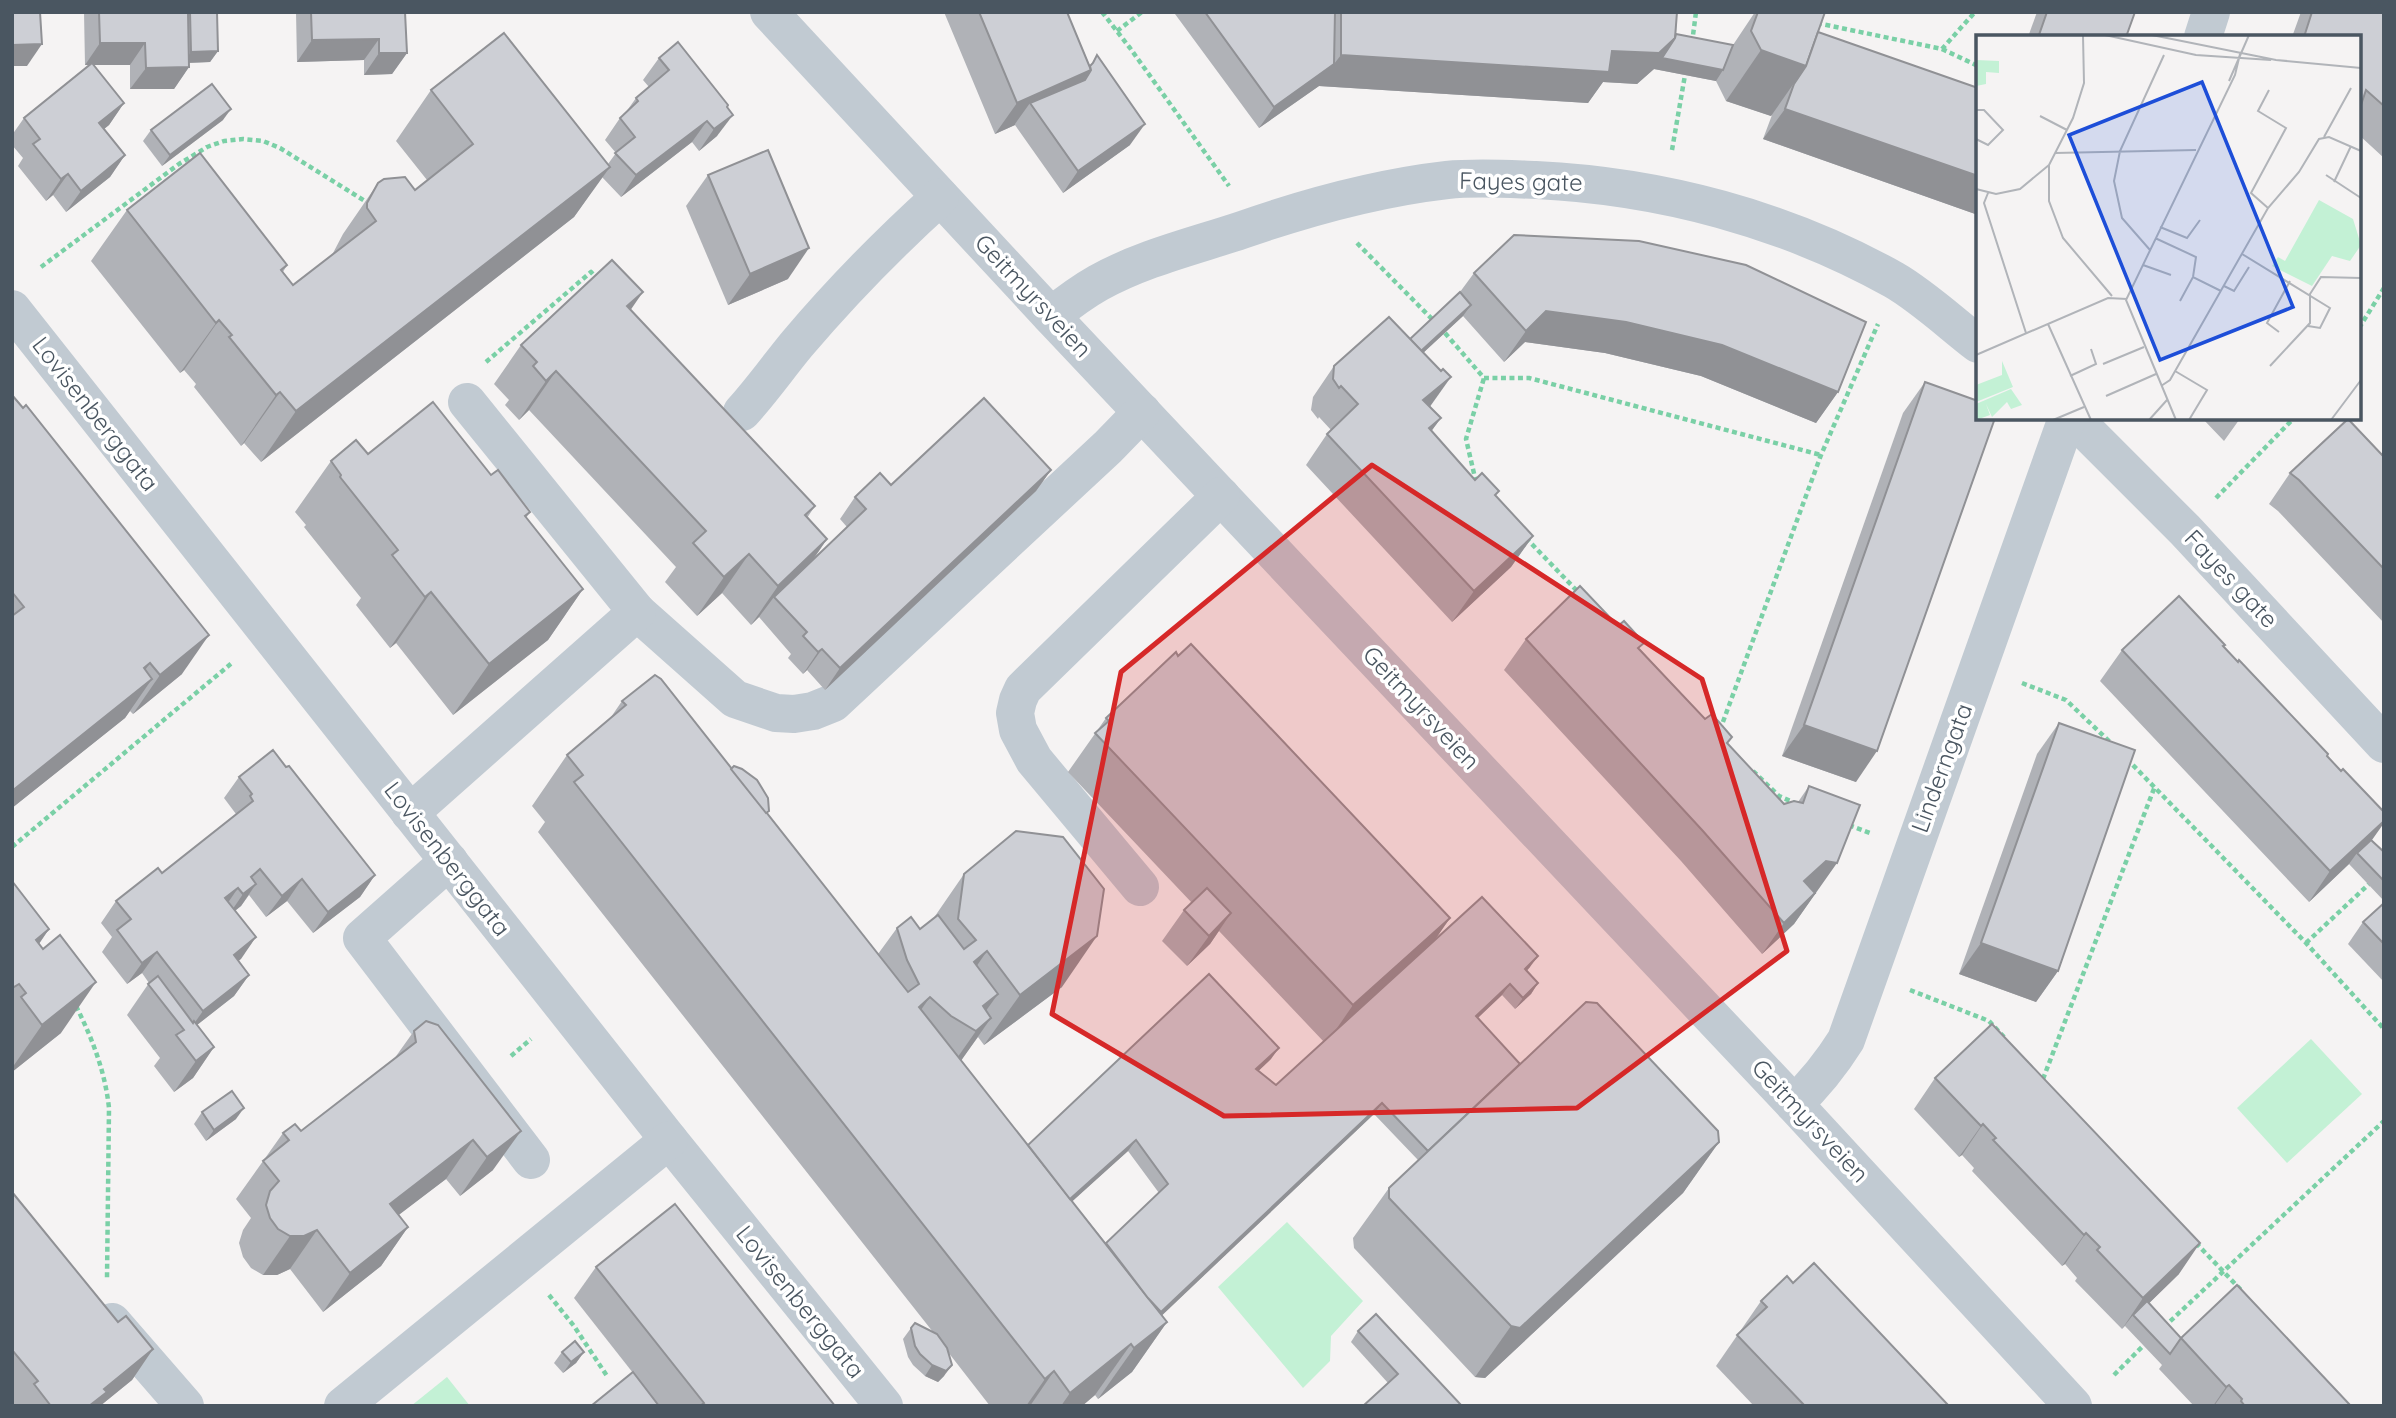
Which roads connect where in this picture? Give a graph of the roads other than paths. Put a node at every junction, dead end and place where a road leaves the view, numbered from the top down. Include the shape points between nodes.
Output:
1 (769, 12) edge
2 (2211, 12) edge
3 (2204, 35) edge
4 (940, 197) junction
5 (12, 309) edge
6 (1051, 316) junction
7 (1976, 342) edge
8 (467, 402) road end
9 (742, 412) dead end
10 (1142, 412) junction
11 (2066, 420) edge
12 (2075, 420) edge
13 (1221, 496) junction
14 (637, 612) junction
15 (2384, 744) edge
16 (410, 813) junction
17 (449, 861) junction
18 (1140, 887) dead end
19 (1794, 1104) junction
20 (669, 1140) junction
21 (531, 1160) dead end
22 (103, 1310) edge
23 (185, 1406) edge
24 (343, 1406) edge
25 (884, 1406) edge
26 (2073, 1406) edge

1 - 4 street, Geitmyrsveien
2 - 3 street
4 - 6 street, Geitmyrsveien
4 - 9 street via 842,293
5 - 16 street, Lovisenberggata
6 - 7 street, Fayes gate via 1098,283 1136,266 1319,205 1448,180 1511,179 1591,183 1747,215 1816,242 1896,282
6 - 10 street, Geitmyrsveien
8 - 14 street
10 - 13 street, Geitmyrsveien
10 - 14 street via 833,703 813,711 776,713 735,699
11 - 19 street, Linderngata via 1846,1040 1822,1076
12 - 15 street, Fayes gate via 2185,530
13 - 18 street via 1023,689 1015,713 1018,730 1034,760
13 - 19 street, Geitmyrsveien
14 - 16 street
16 - 17 street, Lovisenberggata
17 - 20 street, Lovisenberggata
17 - 21 street via 362,938
19 - 26 street, Geitmyrsveien
20 - 24 street
20 - 25 street, Lovisenberggata
22 - 23 street

